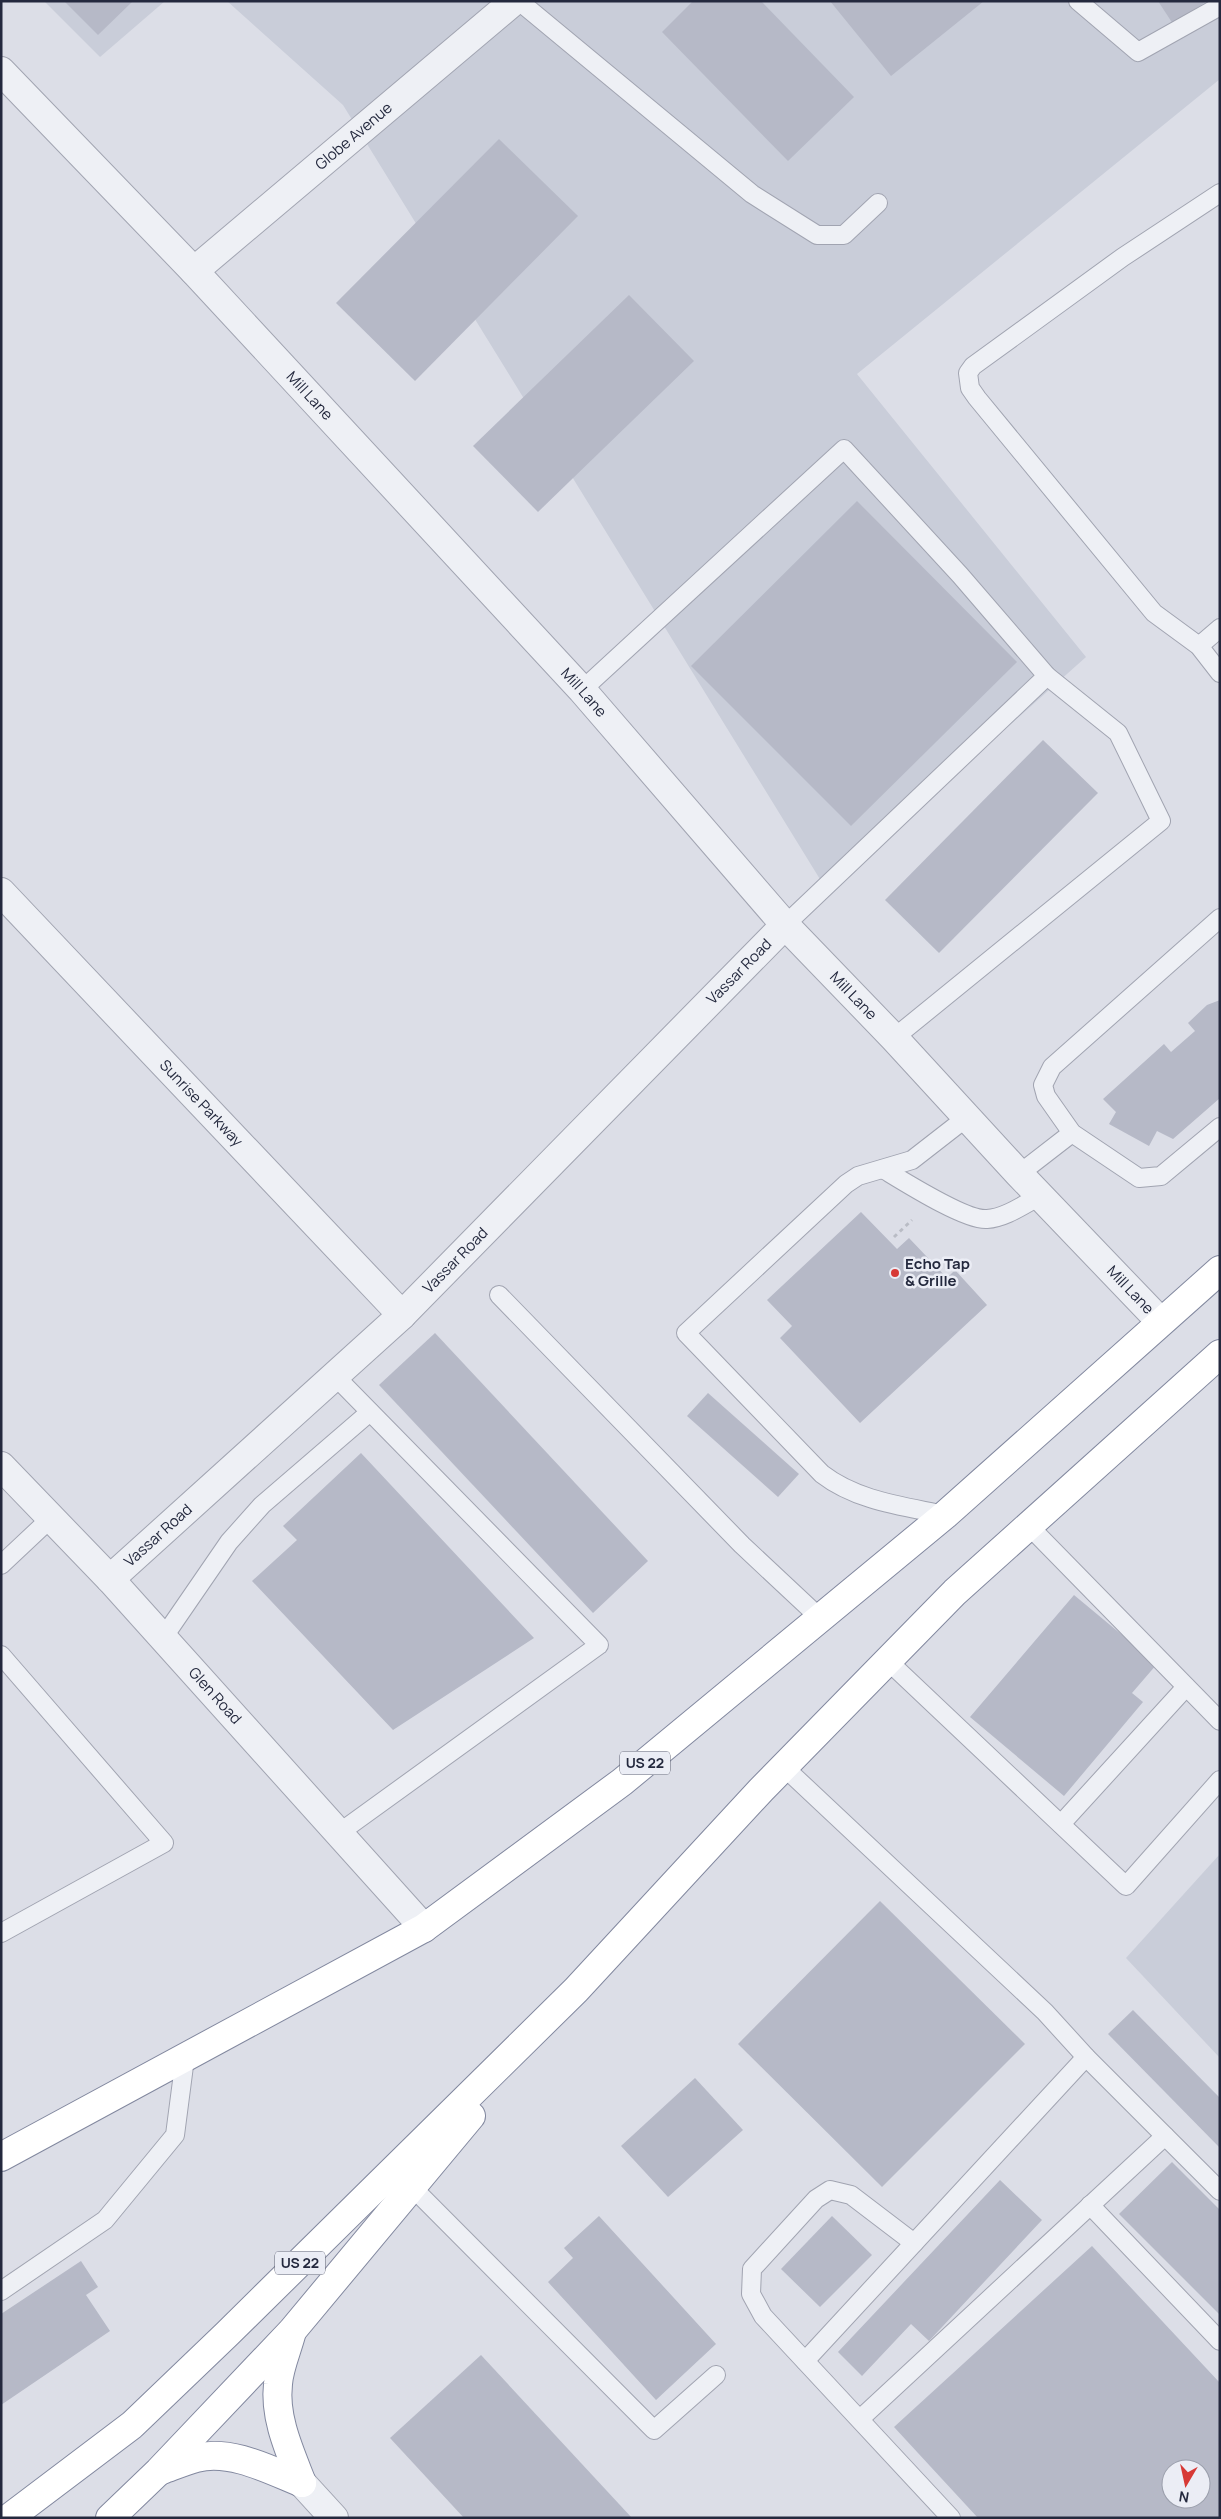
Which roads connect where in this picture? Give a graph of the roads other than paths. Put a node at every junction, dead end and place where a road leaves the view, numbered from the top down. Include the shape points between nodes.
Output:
1 (514, 1) edge
2 (519, 1) edge
3 (1078, 1) edge
4 (1220, 6) edge
5 (1, 71) edge
6 (1220, 193) edge
7 (878, 203) dead end
8 (194, 271) junction
9 (1220, 628) edge
10 (1198, 646) junction
11 (1220, 673) edge
12 (1047, 676) junction
13 (582, 690) junction
14 (1, 892) edge
15 (1220, 918) edge
16 (784, 925) junction
17 (894, 1038) junction
18 (966, 1118) junction
19 (1220, 1127) edge
20 (1072, 1133) junction
21 (883, 1169) junction
22 (1019, 1174) junction
23 (1040, 1196) junction
24 (1220, 1270) edge
25 (499, 1295) dead end
26 (402, 1315) junction
27 (1160, 1321) junction
28 (1220, 1354) edge
29 (335, 1376) junction
30 (370, 1412) junction
31 (1, 1466) edge
32 (945, 1515) junction
33 (51, 1518) junction
34 (1028, 1526) junction
35 (1, 1565) edge
36 (110, 1579) junction
37 (820, 1618) junction
38 (163, 1638) junction
39 (888, 1661) junction
40 (5, 1665) edge
41 (1186, 1687) junction
42 (1220, 1721) edge
43 (784, 1767) junction
44 (1220, 1780) edge
45 (1061, 1824) junction
46 (339, 1833) junction
47 (424, 1928) junction
48 (1, 1933) edge
49 (576, 1990) junction
50 (1086, 2057) junction
51 (185, 2058) junction
52 (1165, 2136) junction
53 (1, 2157) edge
54 (412, 2187) junction
55 (1220, 2191) edge
56 (1090, 2205) junction
57 (914, 2244) junction
58 (1, 2292) edge
59 (292, 2331) junction
60 (1220, 2341) edge
61 (805, 2361) junction
62 (716, 2375) dead end
63 (860, 2419) junction
64 (159, 2471) junction
65 (302, 2483) junction
66 (9, 2518) edge
67 (110, 2518) edge
68 (334, 2518) edge
69 (951, 2518) edge

1 - 8 street, Globe Avenue
2 - 7 lane via 752,194 817,235 844,235
3 - 4 lane via 1138,52
5 - 8 street, Mill Lane
6 - 10 lane via 1123,257 973,366 968,373 970,388 977,398 1154,613
8 - 13 street, Mill Lane
9 - 10 lane
10 - 11 lane
12 - 13 lane via 960,574 844,448
12 - 16 lane
12 - 17 lane via 1118,732 1161,821
13 - 16 street, Mill Lane
14 - 26 street, Sunrise Parkway
15 - 20 lane via 1052,1067 1043,1086 1046,1096
16 - 17 street, Mill Lane
16 - 26 street, Vassar Road
17 - 18 street, Mill Lane
18 - 21 lane via 912,1160
18 - 22 street, Mill Lane
19 - 20 lane via 1161,1176 1150,1178 1139,1178 1128,1172
20 - 22 lane
21 - 23 lane via 936,1199 984,1220 999,1217
21 - 32 lane via 858,1176 846,1184 686,1333 835,1484 878,1500
22 - 23 street, Mill Lane
23 - 27 street, Mill Lane
24 - 27 highway, US 22
25 - 37 lane via 742,1545
26 - 29 street, Vassar Road
27 - 32 highway, US 22
28 - 34 highway, US 22
29 - 30 lane
29 - 36 street, Vassar Road
30 - 38 lane via 262,1505 229,1542
30 - 46 lane via 599,1645
31 - 33 street, Glen Road
32 - 37 highway, US 22
33 - 35 lane
33 - 36 street, Glen Road
34 - 39 highway, US 22 via 955,1592
34 - 41 lane
36 - 38 street, Glen Road
37 - 47 highway, US 22 via 622,1782
38 - 46 street, Glen Road
39 - 43 highway, US 22
39 - 45 lane
40 - 48 lane via 164,1843
41 - 42 lane
41 - 45 lane
43 - 49 highway, US 22
43 - 50 lane via 1045,2012
44 - 45 lane via 1126,1886
46 - 47 street, Glen Road
47 - 51 highway, US 22
49 - 54 highway
49 - 66 highway, US 22 via 132,2425
50 - 52 lane
50 - 57 lane
51 - 53 highway, US 22
51 - 58 lane via 175,2135 105,2220
52 - 55 lane
52 - 56 lane
54 - 59 highway
54 - 62 lane via 654,2430
56 - 60 lane
56 - 63 lane
57 - 61 lane
57 - 61 lane via 851,2195 830,2190 816,2199 752,2269 751,2294 763,2316
59 - 64 highway
59 - 65 highway via 278,2384 279,2413
61 - 63 lane
63 - 69 lane
64 - 65 highway via 198,2457 223,2457 254,2463
64 - 67 highway
65 - 68 street

